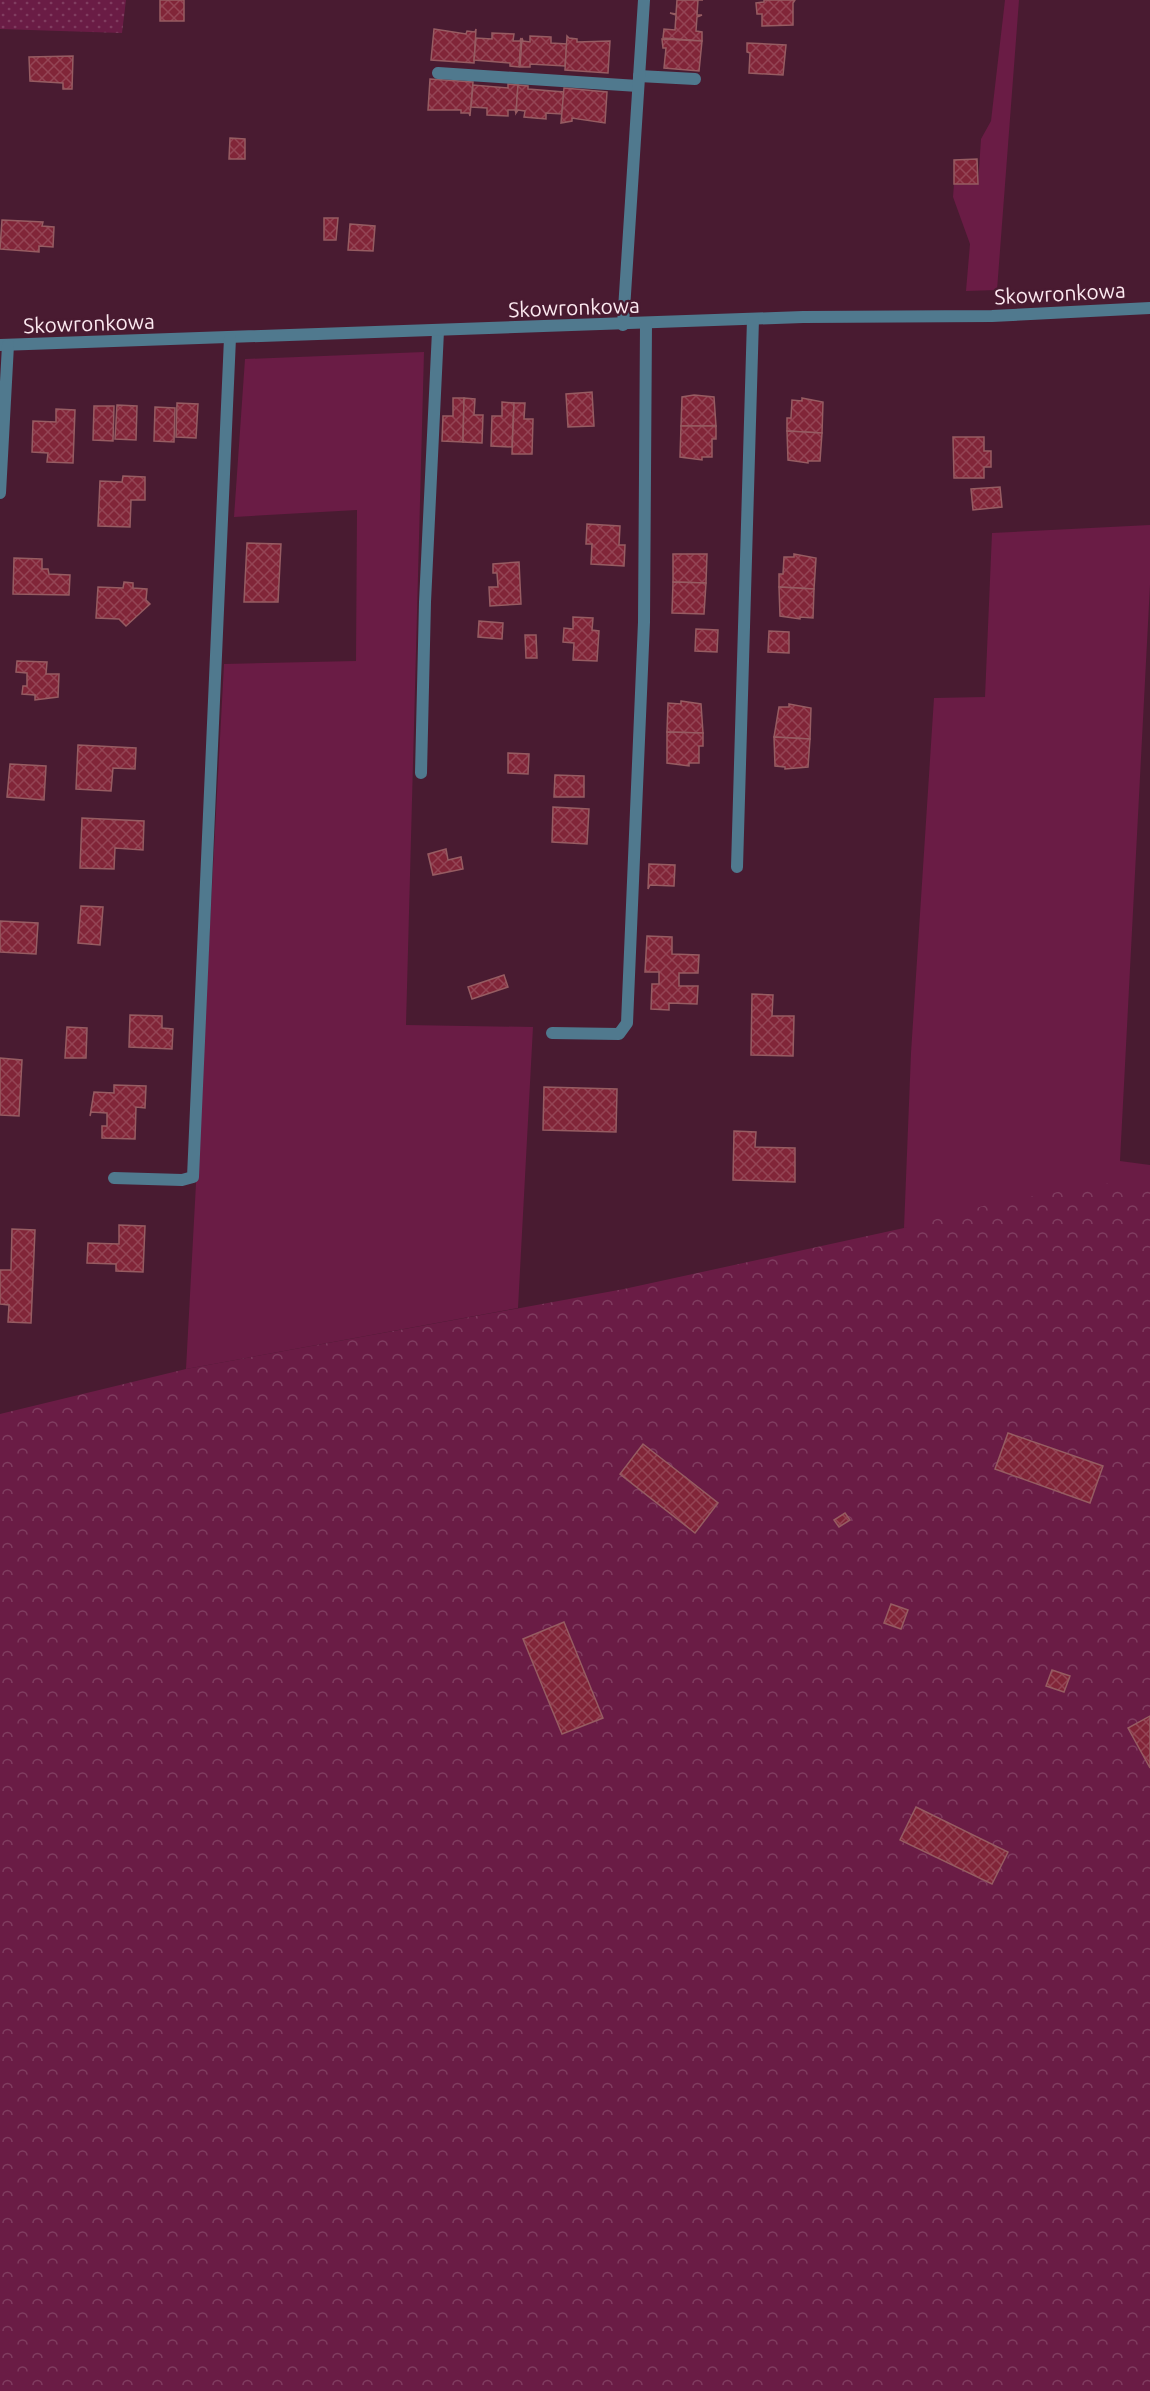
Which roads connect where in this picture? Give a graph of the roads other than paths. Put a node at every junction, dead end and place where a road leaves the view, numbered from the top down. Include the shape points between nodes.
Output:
1 (644, 0) edge
2 (438, 73) dead end
3 (695, 80) dead end
4 (639, 81) junction
5 (1150, 308) edge
6 (753, 319) junction
7 (646, 324) junction
8 (623, 325) junction
9 (438, 331) junction
10 (230, 338) junction
11 (4, 345) edge
12 (0, 493) edge
13 (421, 773) dead end
14 (737, 867) dead end
15 (552, 1034) dead end
16 (114, 1178) dead end

1 - 4 street
2 - 4 street
3 - 4 street
4 - 8 street
5 - 6 street, Skowronkowa via 992,316
6 - 7 street, Skowronkowa
6 - 14 street
7 - 8 street, Skowronkowa
7 - 15 street via 644,622 627,1023 619,1034
8 - 9 street, Skowronkowa
9 - 10 street, Skowronkowa
9 - 13 street
10 - 11 street, Skowronkowa
10 - 16 street via 193,1177
11 - 12 street

